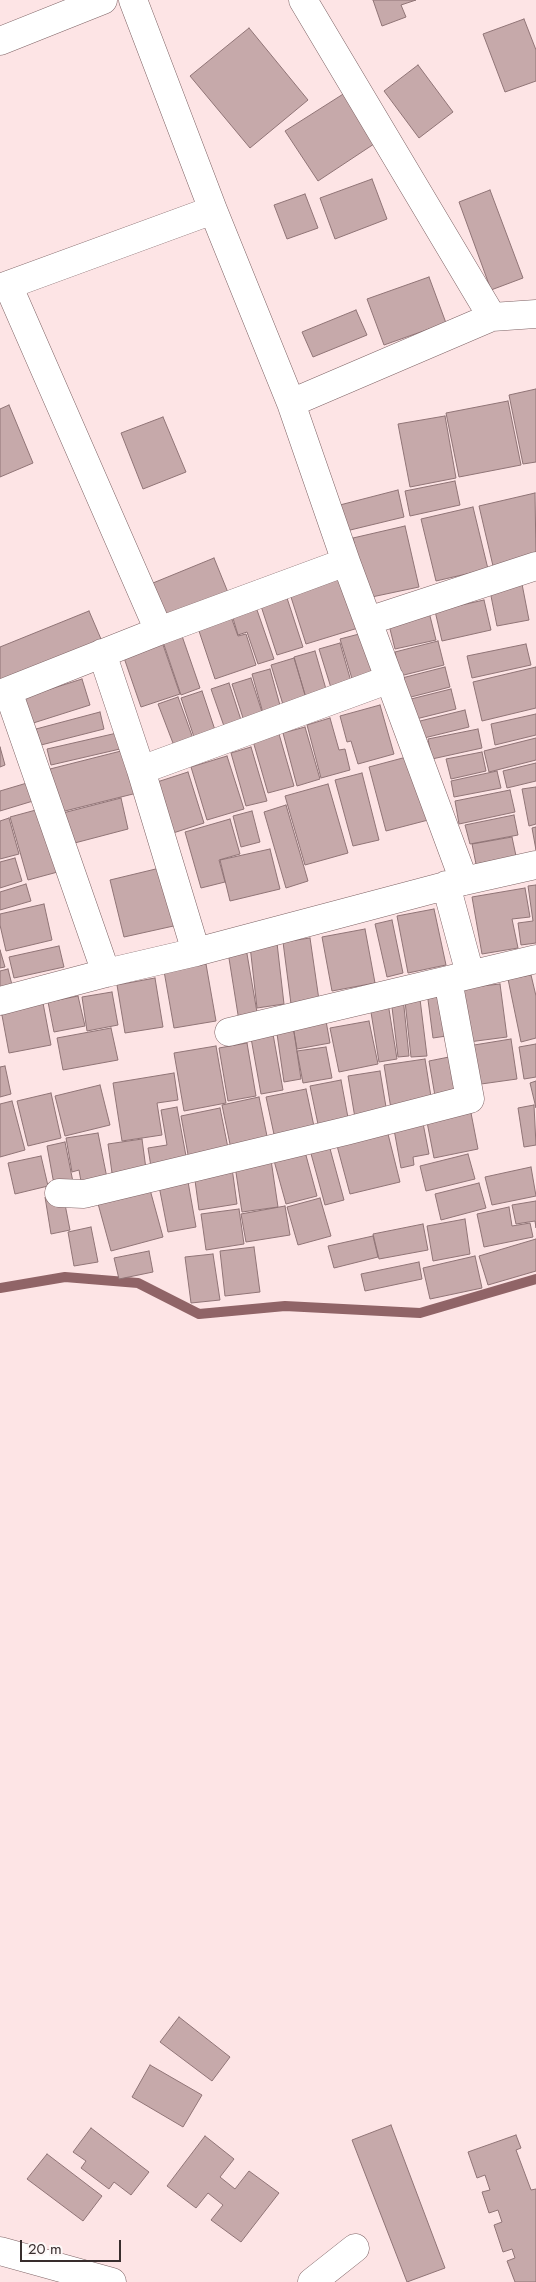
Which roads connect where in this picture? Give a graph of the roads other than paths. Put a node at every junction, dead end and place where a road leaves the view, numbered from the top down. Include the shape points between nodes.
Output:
1 (102, 0) edge
2 (133, 0) edge
3 (303, 0) edge
4 (0, 40) edge
5 (213, 210) junction
6 (4, 287) edge
7 (536, 314) edge
8 (492, 317) junction
9 (291, 403) junction
10 (346, 562) junction
11 (536, 566) edge
12 (368, 622) junction
13 (159, 631) junction
14 (102, 653) junction
15 (390, 679) junction
16 (4, 693) edge
17 (141, 770) junction
18 (536, 866) edge
19 (455, 883) junction
20 (196, 952) junction
21 (536, 959) edge
22 (106, 973) junction
23 (459, 977) junction
24 (0, 1001) edge
25 (229, 1032) dead end
26 (59, 1193) dead end
27 (355, 2248) dead end
28 (0, 2251) edge
29 (112, 2282) edge
30 (312, 2282) edge

1 - 4 street
2 - 5 street
3 - 8 street
5 - 6 street
5 - 9 street
6 - 13 street
7 - 8 street
8 - 9 street
9 - 10 street
10 - 12 street
10 - 13 street
11 - 12 street
12 - 15 street
13 - 14 street
14 - 16 street
14 - 17 street
15 - 17 street
15 - 19 street
16 - 22 street
17 - 20 street
18 - 19 street
19 - 20 street
19 - 23 street
20 - 22 street
21 - 23 street
22 - 24 street
23 - 25 street
23 - 26 street via 470,1099 84,1194
27 - 30 street
28 - 29 street

